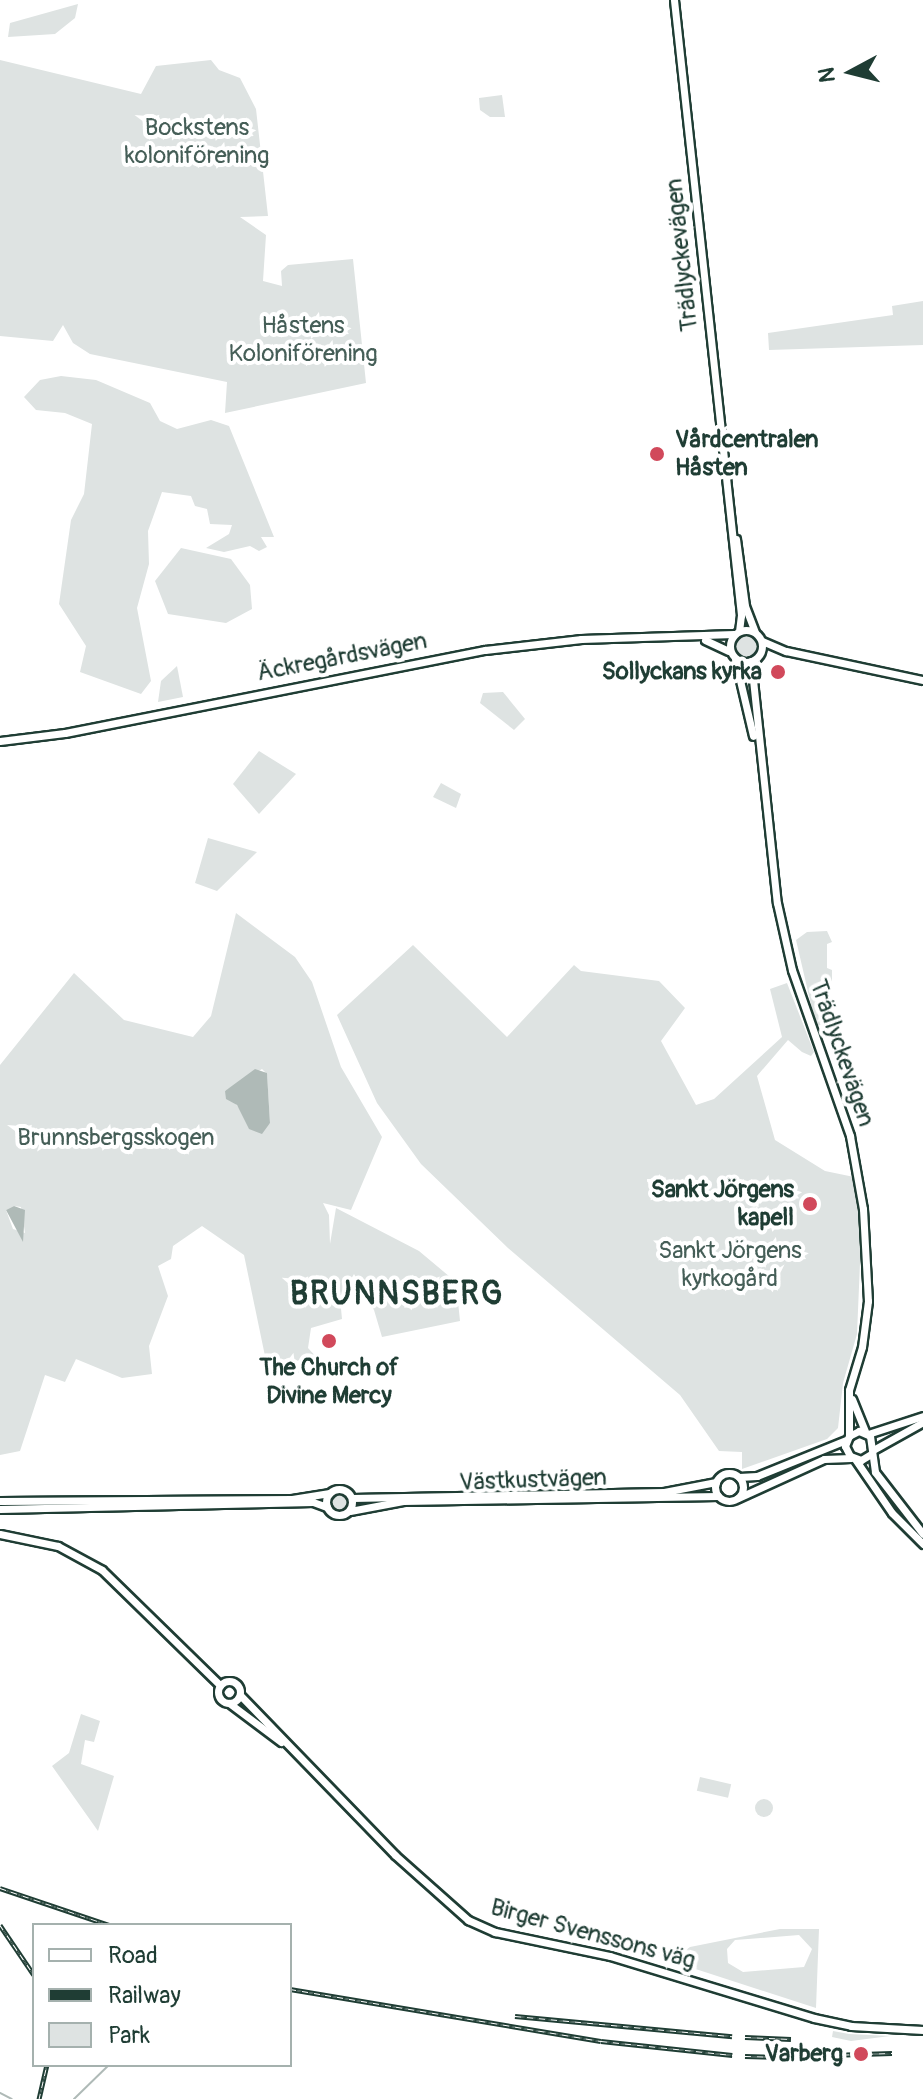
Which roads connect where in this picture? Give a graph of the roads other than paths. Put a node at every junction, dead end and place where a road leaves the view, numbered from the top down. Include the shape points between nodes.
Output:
1 (674, 0) edge
2 (729, 506) junction
3 (755, 632) junction
4 (736, 633) junction
5 (695, 637) junction
6 (762, 641) junction
7 (786, 651) junction
8 (732, 654) junction
9 (754, 660) junction
10 (923, 680) edge
11 (0, 741) edge
12 (757, 749) junction
13 (855, 1370) junction
14 (923, 1416) edge
15 (923, 1422) edge
16 (867, 1433) junction
17 (848, 1438) junction
18 (872, 1452) junction
19 (854, 1458) junction
20 (739, 1477) junction
21 (716, 1482) junction
22 (330, 1493) junction
23 (718, 1496) junction
24 (352, 1498) junction
25 (738, 1498) junction
26 (0, 1501) edge
27 (327, 1507) junction
28 (0, 1509) edge
29 (350, 1511) junction
30 (0, 1534) edge
31 (923, 1534) edge
32 (923, 1544) edge
33 (202, 1662) junction
34 (230, 1681) junction
35 (220, 1685) junction
36 (240, 1695) junction
37 (229, 1703) junction
38 (284, 1743) junction
39 (923, 2030) edge

1 - 2 street, Trädlyckevägen
2 - 3 street, Trädlyckevägen via 745,606
2 - 4 street, Trädlyckevägen
3 - 4 street, Äckregårdsvägen
3 - 6 street
4 - 5 street, Äckregårdsvägen
4 - 8 street, Trädlyckevägen
5 - 8 street, Äckregårdsvägen
5 - 11 street, Äckregårdsvägen via 592,638 485,650 65,733
6 - 7 street
6 - 9 street
7 - 9 street
7 - 10 street
8 - 9 street, Äckregårdsvägen
8 - 12 street, Trädlyckevägen
9 - 12 street, Trädlyckevägen
12 - 13 street, Trädlyckevägen via 782,930 858,1172 869,1284
13 - 16 street, Trädlyckevägen via 853,1408
13 - 17 street, Trädlyckevägen
14 - 16 street
15 - 18 street
16 - 17 street
16 - 18 street, Trädlyckevägen
17 - 19 street
17 - 20 street via 757,1476
18 - 19 street
18 - 31 street via 881,1482
19 - 25 street via 824,1459
19 - 32 street via 892,1513
20 - 21 street via 726,1473
20 - 25 street via 743,1488
21 - 23 street
21 - 24 street, Västkustvägen via 664,1492
22 - 24 street via 342,1489
22 - 26 street via 292,1499
22 - 27 street
23 - 25 street
23 - 29 street, Västkustvägen via 403,1501
24 - 29 street
27 - 28 street via 313,1502
27 - 29 street via 337,1516
30 - 33 street, Birger Svenssons väg via 58,1546 102,1570
33 - 34 street, Birger Svenssons väg
33 - 35 street, Birger Svenssons väg
34 - 35 street
34 - 36 street, Birger Svenssons väg via 239,1686
35 - 37 street, Birger Svenssons väg via 220,1697
36 - 37 street
36 - 38 street, Birger Svenssons väg
37 - 38 street, Birger Svenssons väg
38 - 39 street, Birger Svenssons väg via 431,1889 482,1927 610,1956 814,2018

